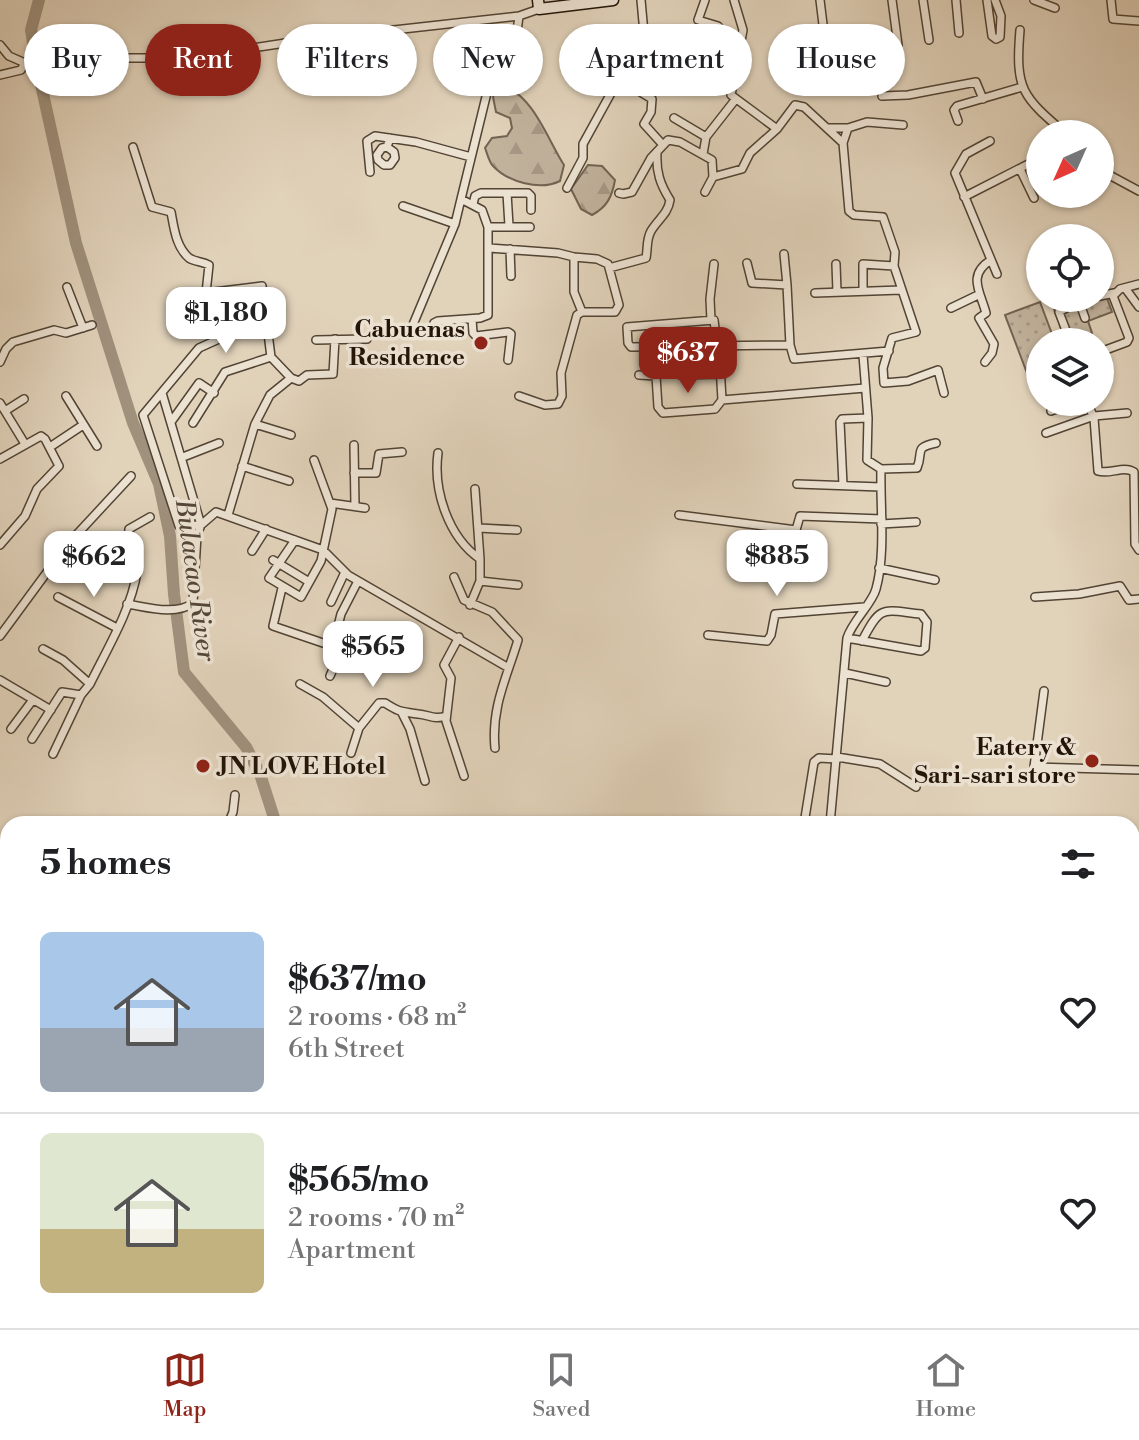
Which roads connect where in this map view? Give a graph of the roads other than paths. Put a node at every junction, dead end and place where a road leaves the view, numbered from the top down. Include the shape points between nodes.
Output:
1 (613, 0) edge
2 (641, 0) edge
3 (705, 0) edge
4 (734, 0) edge
5 (820, 0) edge
6 (892, 0) edge
7 (923, 0) edge
8 (956, 0) edge
9 (987, 0) edge
10 (995, 0) edge
11 (1034, 0) edge
12 (1111, 0) edge
13 (538, 5) edge
14 (1055, 8) dead end
15 (519, 16) junction
16 (1139, 21) edge
17 (643, 24) edge
18 (711, 24) edge
19 (823, 24) edge
20 (895, 24) edge
21 (1020, 30) dead end
22 (959, 33) dead end
23 (929, 40) dead end
24 (0, 45) edge
25 (129, 58) edge
26 (24, 60) edge
27 (24, 67) edge
28 (0, 75) edge
29 (1022, 87) junction
30 (905, 95) edge
31 (610, 96) edge
32 (647, 96) edge
33 (983, 99) junction
34 (735, 100) junction
35 (674, 118) dead end
36 (1050, 120) edge
37 (958, 121) dead end
38 (903, 125) dead end
39 (825, 128) junction
40 (848, 128) junction
41 (777, 129) junction
42 (706, 137) junction
43 (990, 141) dead end
44 (843, 143) junction
45 (663, 145) junction
46 (133, 147) dead end
47 (657, 152) junction
48 (703, 154) junction
49 (471, 157) junction
50 (1026, 166) edge
51 (1020, 169) junction
52 (370, 172) dead end
53 (713, 177) junction
54 (1114, 178) edge
55 (1026, 181) edge
56 (567, 188) dead end
57 (1139, 191) edge
58 (705, 192) dead end
59 (507, 193) junction
60 (619, 193) dead end
61 (964, 197) junction
62 (461, 199) junction
63 (473, 204) junction
64 (403, 206) dead end
65 (531, 210) dead end
66 (455, 224) junction
67 (509, 226) junction
68 (488, 227) junction
69 (530, 227) dead end
70 (489, 248) junction
71 (510, 249) junction
72 (784, 254) dead end
73 (574, 257) junction
74 (991, 260) junction
75 (747, 263) dead end
76 (714, 264) dead end
77 (836, 264) dead end
78 (894, 266) junction
79 (609, 268) junction
80 (997, 274) dead end
81 (511, 276) dead end
82 (1139, 284) edge
83 (787, 285) junction
84 (67, 287) dead end
85 (1125, 288) junction
86 (901, 290) junction
87 (863, 291) junction
88 (837, 292) junction
89 (815, 293) dead end
90 (1114, 293) edge
91 (978, 295) junction
92 (1114, 300) edge
93 (1139, 307) edge
94 (951, 308) dead end
95 (582, 312) junction
96 (1083, 312) edge
97 (476, 318) junction
98 (1085, 318) dead end
99 (711, 320) junction
100 (92, 325) dead end
101 (83, 328) junction
102 (230, 334) dead end
103 (335, 339) junction
104 (367, 339) dead end
105 (316, 340) dead end
106 (717, 345) junction
107 (790, 345) junction
108 (1114, 347) edge
109 (889, 351) junction
110 (863, 355) junction
111 (271, 357) junction
112 (508, 360) dead end
113 (0, 362) edge
114 (985, 362) dead end
115 (639, 375) dead end
116 (680, 375) dead end
117 (291, 378) junction
118 (865, 388) junction
119 (162, 393) junction
120 (214, 393) junction
121 (944, 393) dead end
122 (66, 396) dead end
123 (519, 396) dead end
124 (24, 399) dead end
125 (722, 400) junction
126 (2, 407) edge
127 (1127, 413) dead end
128 (1114, 414) edge
129 (1094, 416) joint
130 (868, 418) junction
131 (171, 422) junction
132 (193, 423) dead end
133 (255, 424) junction
134 (83, 425) junction
135 (1046, 433) dead end
136 (291, 435) dead end
137 (219, 443) dead end
138 (936, 443) dead end
139 (25, 444) junction
140 (354, 445) dead end
141 (97, 446) dead end
142 (50, 447) junction
143 (402, 452) dead end
144 (438, 453) dead end
145 (183, 457) junction
146 (0, 459) edge
147 (314, 460) dead end
148 (242, 466) junction
149 (881, 469) junction
150 (354, 473) junction
151 (131, 476) dead end
152 (289, 481) dead end
153 (797, 484) dead end
154 (843, 485) junction
155 (881, 487) junction
156 (475, 489) dead end
157 (330, 503) junction
158 (355, 506) junction
159 (365, 508) dead end
160 (228, 515) junction
161 (679, 515) dead end
162 (150, 517) dead end
163 (882, 522) junction
164 (916, 522) dead end
165 (201, 525) junction
166 (479, 528) junction
167 (266, 529) junction
168 (517, 530) dead end
169 (796, 530) junction
170 (295, 540) junction
171 (1, 541) edge
172 (323, 550) junction
173 (1139, 550) edge
174 (252, 551) dead end
175 (480, 559) junction
176 (276, 561) junction
177 (797, 567) dead end
178 (879, 568) junction
179 (345, 572) junction
180 (454, 577) dead end
181 (306, 580) dead end
182 (935, 580) dead end
183 (358, 581) junction
184 (480, 581) junction
185 (518, 585) dead end
186 (282, 588) junction
187 (58, 597) dead end
188 (1035, 597) dead end
189 (1139, 599) edge
190 (331, 602) dead end
191 (127, 604) junction
192 (470, 605) junction
193 (864, 607) junction
194 (117, 628) junction
195 (708, 635) dead end
196 (0, 636) edge
197 (459, 637) junction
198 (847, 638) junction
199 (345, 641) junction
200 (862, 641) junction
201 (323, 643) dead end
202 (43, 649) dead end
203 (373, 657) dead end
204 (507, 667) junction
205 (845, 673) junction
206 (330, 676) dead end
207 (0, 680) edge
208 (886, 682) dead end
209 (90, 684) junction
210 (300, 684) dead end
211 (1044, 691) dead end
212 (81, 695) junction
213 (32, 701) junction
214 (51, 710) junction
215 (402, 713) junction
216 (446, 716) junction
217 (359, 728) junction
218 (11, 729) dead end
219 (32, 739) dead end
220 (495, 748) dead end
221 (351, 753) dead end
222 (53, 754) dead end
223 (837, 758) junction
224 (1139, 770) edge
225 (464, 776) dead end
226 (425, 781) dead end
227 (916, 787) dead end
228 (235, 795) dead end
229 (231, 816) edge
230 (805, 816) edge
231 (831, 816) edge

1 - 13 street
2 - 17 street
3 - 18 street via 698,20
4 - 34 street via 743,30 730,92
5 - 19 street
6 - 20 street
7 - 23 street
8 - 22 street
9 - 10 street via 996,39 1002,23
11 - 14 street
12 - 16 street via 1113,19
13 - 15 street
15 - 25 street via 358,34 333,46 292,42 186,58
15 - 49 street via 516,39 495,60
21 - 29 street via 1017,65
24 - 26 street via 9,56
27 - 28 street
29 - 33 street
29 - 36 street
30 - 33 street via 976,82
31 - 56 street
32 - 45 street via 652,99 651,112 644,124
33 - 37 street via 955,108
34 - 41 street
34 - 42 street
35 - 42 street
38 - 40 street via 867,122
39 - 40 street
39 - 41 street via 799,104
39 - 44 street
40 - 44 street
41 - 53 street via 750,153 742,169
42 - 48 street
43 - 61 street via 966,154 957,166 956,180
44 - 78 street via 849,211 883,217 895,252
45 - 47 street
45 - 48 street via 668,140 680,142
46 - 111 street via 152,207 171,212 175,236 186,255 209,265 206,293 262,286
47 - 60 street via 632,192
47 - 79 street via 656,168 669,208 646,242 646,258
48 - 53 street via 712,160
49 - 52 street via 375,136 368,139
49 - 62 street
50 - 51 street
51 - 55 street
51 - 61 street
53 - 58 street
54 - 57 street
59 - 63 street via 481,193
59 - 65 street via 528,193
59 - 67 street
61 - 74 street
62 - 63 street
62 - 66 street
63 - 68 street via 484,213
64 - 66 street
66 - 97 street via 412,328 429,336 438,321
67 - 68 street
67 - 69 street
68 - 70 street
70 - 71 street
70 - 97 street via 489,310
71 - 73 street
71 - 81 street
72 - 83 street
73 - 79 street via 601,260
73 - 95 street via 574,292
74 - 80 street
74 - 91 street via 979,269
75 - 83 street via 752,283
76 - 99 street
77 - 88 street
78 - 86 street
78 - 87 street via 862,264
79 - 95 street via 619,305 615,312
82 - 85 street
83 - 107 street
84 - 101 street
85 - 90 street
85 - 93 street
86 - 87 street
86 - 109 street via 915,333 892,337
87 - 88 street
88 - 89 street
91 - 94 street
91 - 114 street via 986,313 979,318 994,344
92 - 108 street via 1129,338
95 - 123 street via 572,326 558,404
96 - 98 street
97 - 112 street via 476,336 511,334
99 - 106 street
99 - 106 street via 630,325 629,346
100 - 101 street
101 - 113 street via 13,342
102 - 119 street via 199,348
103 - 104 street
103 - 105 street
103 - 117 street via 333,374
106 - 107 street
107 - 110 street via 798,361
109 - 110 street
109 - 121 street via 885,384 938,370
110 - 118 street
111 - 117 street
111 - 120 street via 225,372
115 - 125 street via 656,376 663,413 715,409
116 - 125 street via 721,369
117 - 133 street via 270,395
118 - 125 street
118 - 130 street
119 - 131 street
119 - 165 street via 143,415 179,526
120 - 131 street via 199,383
120 - 132 street
122 - 134 street
124 - 126 street
126 - 139 street
127 - 128 street
129 - 135 street
129 - 173 street via 1098,471 1134,472
130 - 149 street via 867,460
130 - 154 street via 840,422
131 - 145 street
133 - 136 street
133 - 148 street
134 - 141 street
134 - 142 street
137 - 145 street
138 - 149 street via 919,449 917,468
139 - 142 street via 41,436
139 - 146 street
140 - 150 street
142 - 171 street via 58,468
143 - 150 street via 379,454 376,473
144 - 175 street via 437,482 456,537
145 - 165 street
147 - 157 street
148 - 152 street
148 - 160 street
149 - 155 street
150 - 158 street
151 - 196 street via 67,545
153 - 154 street
154 - 155 street
155 - 163 street
156 - 166 street
157 - 158 street
157 - 172 street
158 - 159 street
160 - 165 street via 212,514
160 - 167 street
161 - 169 street
162 - 191 street via 129,529 138,560
163 - 164 street
163 - 169 street via 802,515
163 - 178 street
165 - 191 street via 193,603 161,610
166 - 168 street
166 - 175 street
167 - 170 street
167 - 174 street
169 - 177 street
170 - 172 street
170 - 176 street
172 - 179 street
172 - 186 street via 303,597
175 - 184 street
176 - 181 street
176 - 186 street via 269,578
178 - 182 street
178 - 193 street via 876,590
179 - 183 street
179 - 190 street
180 - 192 street
183 - 197 street
183 - 199 street via 337,623
184 - 185 street
184 - 192 street
186 - 201 street via 273,626
187 - 194 street
188 - 189 street via 1120,586 1130,600
191 - 194 street
192 - 204 street via 492,612 518,639
193 - 195 street via 775,614 767,641
193 - 198 street
194 - 209 street
197 - 204 street
197 - 216 street via 444,665 451,678
198 - 200 street
198 - 205 street
199 - 203 street
199 - 206 street
200 - 200 street via 924,650 928,628 923,615 884,611
202 - 209 street
204 - 220 street via 495,715
205 - 208 street
205 - 223 street
207 - 213 street
209 - 212 street
210 - 217 street
211 - 224 street via 1034,767
212 - 214 street via 64,691
212 - 222 street
213 - 214 street
213 - 218 street
214 - 219 street
215 - 216 street via 431,719
215 - 217 street via 379,703
215 - 226 street
216 - 225 street
217 - 221 street
223 - 227 street via 880,764
223 - 230 street via 814,762
223 - 231 street
228 - 229 street

